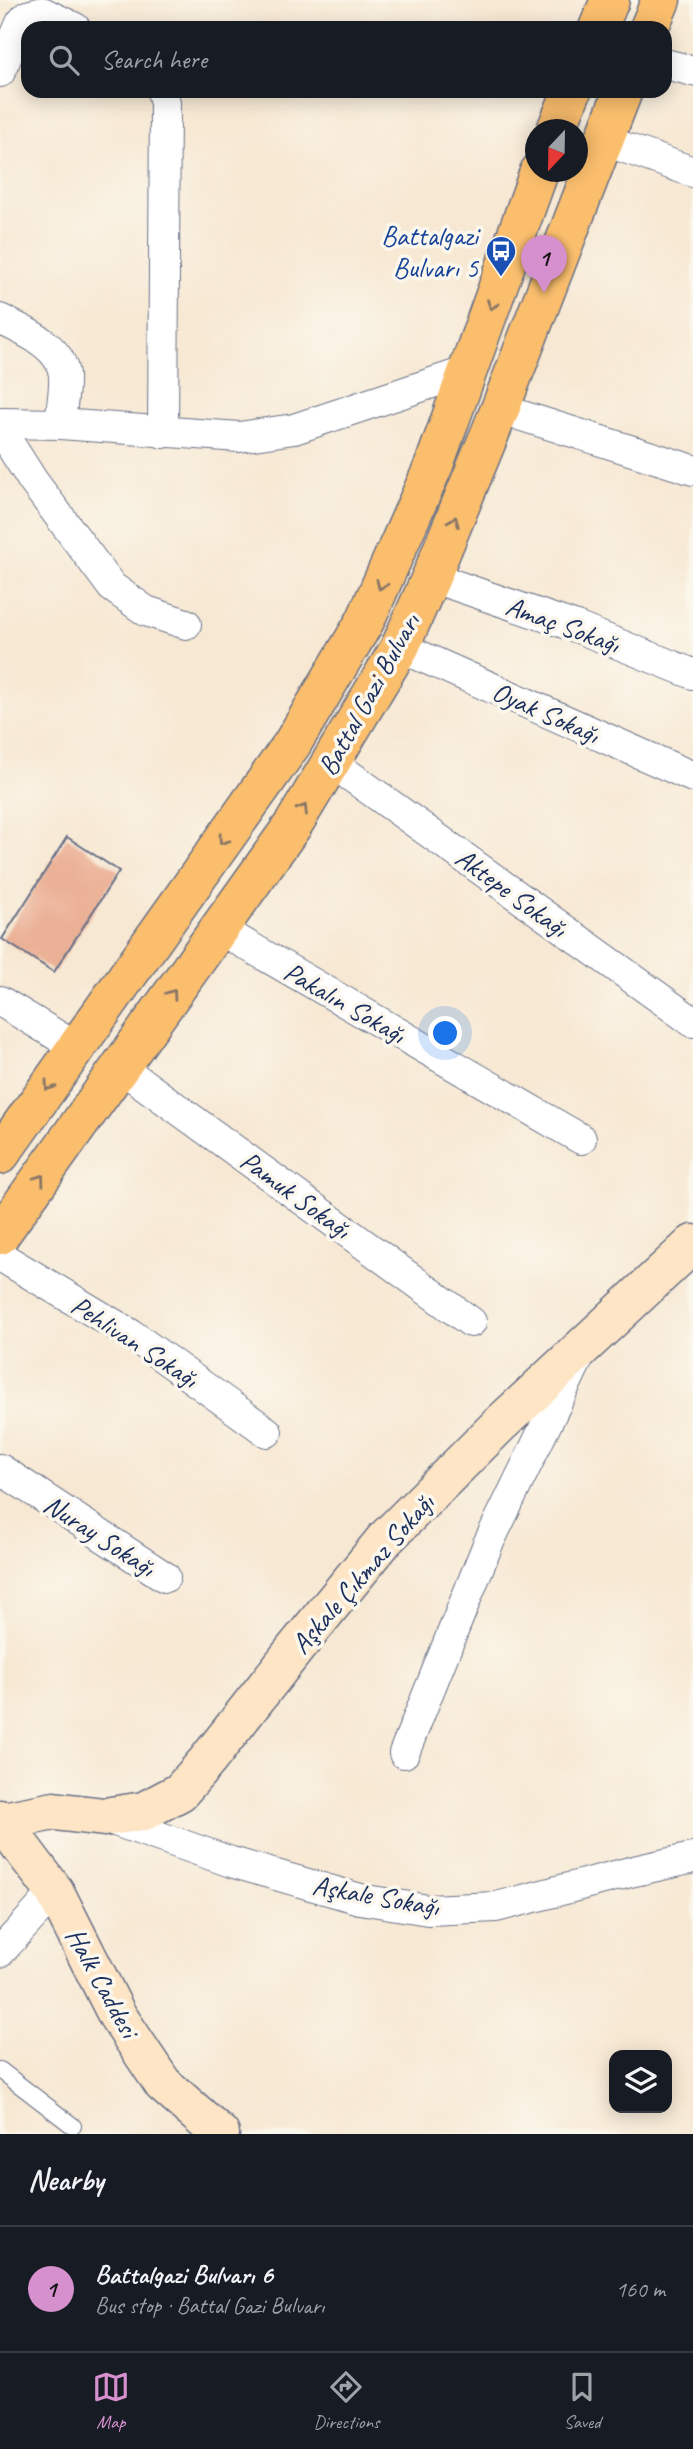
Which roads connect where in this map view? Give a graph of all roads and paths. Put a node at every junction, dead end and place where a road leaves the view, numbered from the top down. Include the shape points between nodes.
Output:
1 (610, 0) edge
2 (661, 0) edge
3 (23, 21) edge
4 (61, 21) edge
5 (601, 21) edge
6 (652, 21) edge
7 (21, 23) edge
8 (672, 66) edge
9 (693, 71) edge
10 (0, 72) edge
11 (163, 98) edge
12 (569, 98) edge
13 (620, 98) edge
14 (561, 119) edge
15 (603, 140) junction
16 (693, 172) edge
17 (536, 182) edge
18 (0, 320) edge
19 (468, 371) junction
20 (500, 410) junction
21 (0, 423) edge
22 (60, 424) junction
23 (0, 429) edge
24 (163, 433) junction
25 (693, 470) edge
26 (431, 578) junction
27 (186, 624) dead end
28 (400, 647) junction
29 (693, 674) edge
30 (331, 762) junction
31 (693, 777) edge
32 (219, 929) junction
33 (0, 1001) edge
34 (693, 1022) edge
35 (76, 1047) junction
36 (120, 1067) junction
37 (581, 1139) dead end
38 (0, 1155) edge
39 (0, 1235) edge
40 (693, 1244) edge
41 (0, 1256) edge
42 (471, 1322) dead end
43 (587, 1341) junction
44 (267, 1432) dead end
45 (0, 1469) edge
46 (164, 1577) dead end
47 (404, 1754) dead end
48 (104, 1817) junction
49 (2, 1820) edge
50 (693, 1858) edge
51 (55, 1892) junction
52 (0, 1952) edge
53 (0, 2070) edge
54 (73, 2126) dead end
55 (220, 2134) edge

1 - 5 main road
2 - 6 main road
3 - 4 street via 42,12
7 - 10 street
8 - 9 street
11 - 24 street
12 - 14 main road
13 - 15 main road, Battal Gazi Bulvarı
15 - 16 street
15 - 20 main road, Battal Gazi Bulvarı
17 -> 19 main road, Battal Gazi Bulvarı
18 - 22 street via 38,339 59,360 64,374
19 - 24 street via 294,429 239,437
19 -> 35 main road, Battal Gazi Bulvarı via 434,465 365,621 292,744
20 - 25 street
26 -> 20 main road, Battal Gazi Bulvarı
21 - 22 street
22 - 24 street
23 - 27 street via 112,587 146,611
26 - 28 main road, Battal Gazi Bulvarı
26 - 29 street, Amaç Sokağı via 576,627
28 - 30 main road, Battal Gazi Bulvarı
28 - 31 street, Oyak Sokağı
32 -> 30 main road, Battal Gazi Bulvarı via 293,825
30 - 34 street, Aktepe Sokağı
36 -> 32 main road, Battal Gazi Bulvarı
32 - 37 street, Pakalın Sokağı
33 - 35 street
35 -> 38 main road, Battal Gazi Bulvarı
39 -> 36 main road, Battal Gazi Bulvarı
36 - 42 street, Pamuk Sokağı
40 - 43 street, Aşkale Çıkmaz Sokağı
41 - 44 street, Pehlivan Sokağı via 132,1335
43 - 47 street via 488,1544
43 - 48 street, Aşkale Çıkmaz Sokağı via 385,1539 180,1791 144,1811
45 - 46 street, Nuray Sokağı
48 - 49 street, Aşkale Çıkmaz Sokağı via 54,1811
48 - 50 street, Aşkale Sokağı via 231,1862 360,1899 428,1910 496,1907
49 - 51 street, Halk Caddesi
51 - 52 street
51 - 55 street, Halk Caddesi via 117,2015 163,2084
53 - 54 lane

